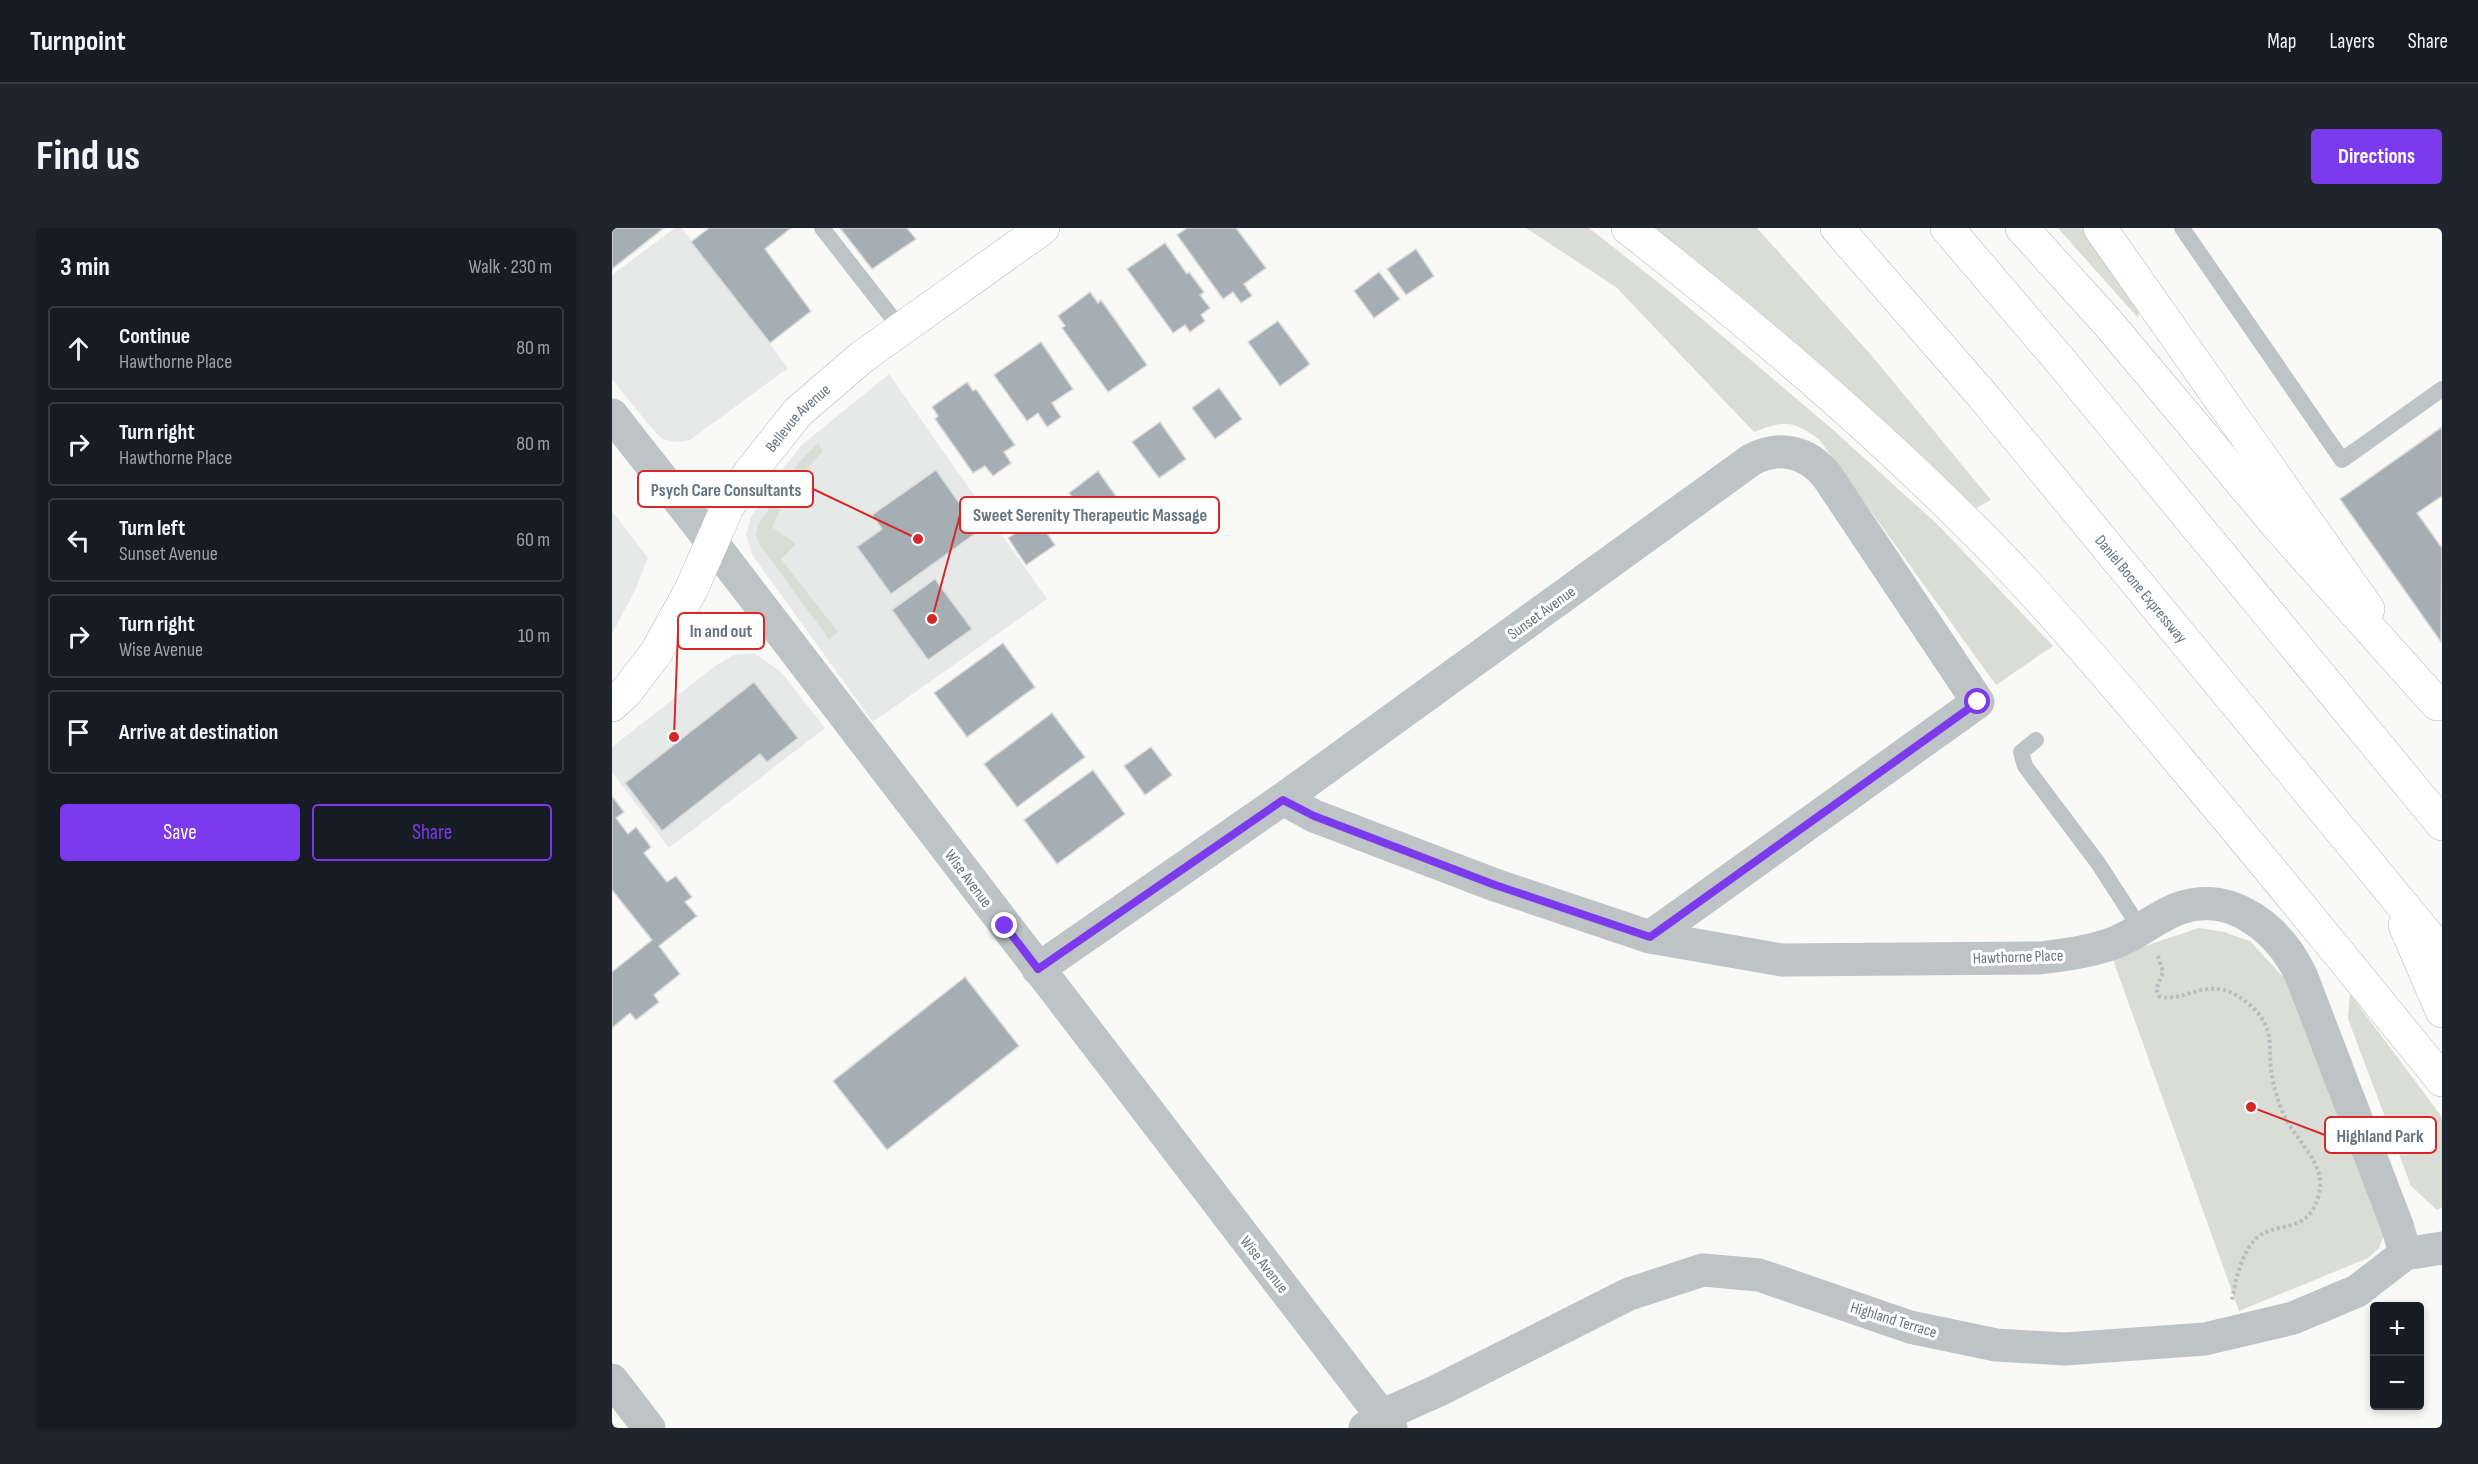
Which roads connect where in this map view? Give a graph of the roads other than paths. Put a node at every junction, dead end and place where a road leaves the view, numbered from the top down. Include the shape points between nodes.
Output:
1 (822, 228) edge
2 (1043, 228) edge
3 (1628, 228) edge
4 (1837, 228) edge
5 (1947, 228) edge
6 (2022, 228) edge
7 (2100, 228) edge
8 (2182, 228) edge
9 (901, 329) junction
10 (2442, 389) edge
11 (612, 415) edge
12 (711, 542) junction
13 (612, 705) edge
14 (2439, 707) edge
15 (2036, 740) dead end
16 (1283, 800) junction
17 (2442, 824) edge
18 (2390, 891) junction
19 (2140, 928) junction
20 (1650, 937) junction
21 (2442, 953) edge
22 (1038, 969) junction
23 (2442, 1011) edge
24 (2442, 1080) edge
25 (2442, 1248) edge
26 (2405, 1254) junction
27 (612, 1380) edge
28 (1379, 1424) edge
29 (650, 1428) edge

1 - 9 lane
2 - 9 main road, Bellevue Avenue
3 - 24 main road via 1819,383 2014,571 2231,822
4 - 18 main road, Daniel Boone Expressway via 1983,396
5 - 17 main road
6 - 14 main road
7 - 14 main road
8 - 10 lane via 2342,460
9 - 12 main road, Bellevue Avenue via 798,412 748,475
11 - 12 street, Wise Avenue
12 - 13 main road, Bellevue Avenue via 691,590 656,653
12 - 22 street, Wise Avenue
15 - 19 lane via 2021,752 2025,766 2098,863
16 - 20 street, Hawthorne Place via 1314,816 1495,885
16 - 20 street, Sunset Avenue via 1751,459 1776,451 1806,457 1827,476 1978,702
16 - 22 street, Sunset Avenue
18 - 21 main road, Daniel Boone Expressway
18 - 23 main road
19 - 20 street, Hawthorne Place via 2114,944 2040,958 1782,960
19 - 26 street, Hawthorne Place via 2181,908 2227,907 2251,916 2291,954
22 - 28 street, Wise Avenue
25 - 26 street, Highland Terrace
26 - 28 street, Highland Terrace via 2357,1291 2293,1318 2205,1339 2065,1349 1996,1344 1910,1328 1759,1275 1703,1270 1629,1294
27 - 29 street

